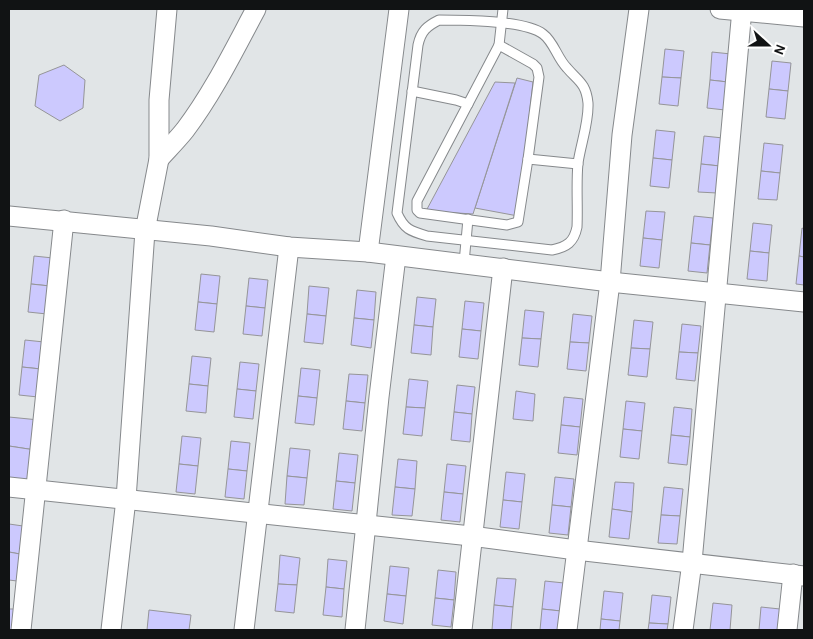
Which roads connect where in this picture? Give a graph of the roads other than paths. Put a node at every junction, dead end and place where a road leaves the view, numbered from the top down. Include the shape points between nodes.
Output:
1 (167, 9) edge
2 (256, 9) edge
3 (399, 9) edge
4 (502, 9) edge
5 (639, 9) edge
6 (720, 9) edge
7 (742, 10) edge
8 (804, 17) edge
9 (501, 22) junction
10 (499, 45) junction
11 (412, 91) junction
12 (468, 104) junction
13 (159, 159) junction
14 (528, 159) junction
15 (578, 164) junction
16 (9, 216) edge
17 (468, 219) junction
18 (64, 220) junction
19 (145, 230) junction
20 (466, 240) junction
21 (288, 247) junction
22 (368, 252) junction
23 (396, 256) junction
24 (464, 264) junction
25 (503, 268) junction
26 (610, 282) junction
27 (716, 294) junction
28 (804, 302) edge
29 (9, 487) edge
30 (35, 490) junction
31 (126, 499) junction
32 (257, 514) junction
33 (366, 526) junction
34 (471, 536) junction
35 (576, 550) junction
36 (692, 562) junction
37 (799, 575) edge
38 (21, 630) edge
39 (111, 630) edge
40 (244, 630) edge
41 (355, 630) edge
42 (462, 630) edge
43 (567, 630) edge
44 (683, 630) edge
45 (787, 630) edge

1 - 13 street via 159,100
2 - 13 street via 198,112
3 - 22 street
4 - 9 lane
5 - 26 street via 622,136
6 - 7 street
7 - 8 street
7 - 27 street
9 - 10 lane
9 - 11 lane via 439,20 428,26 420,34
9 - 15 lane via 543,34 585,90 587,117
10 - 12 lane
10 - 14 lane via 533,64 539,77
11 - 12 lane
11 - 20 lane via 397,213 402,225 413,232
12 - 17 lane via 417,201 417,210 430,216
13 - 19 street
14 - 15 lane
14 - 17 lane via 518,222 507,225
15 - 20 lane via 577,227 569,244 552,250
16 - 18 street
17 - 20 lane
18 - 19 street
18 - 30 street
19 - 21 street
19 - 31 street
20 - 24 lane
21 - 22 street
21 - 32 street
22 - 23 street
23 - 24 street
23 - 33 street
24 - 25 street
25 - 26 street
25 - 34 street
26 - 27 street
26 - 35 street
27 - 28 street
27 - 36 street
29 - 30 street
30 - 31 street
30 - 38 street
31 - 32 street
31 - 39 street
32 - 33 street
32 - 40 street
33 - 34 street
33 - 41 street
34 - 35 street
34 - 42 street
35 - 36 street
35 - 43 street
36 - 37 street
36 - 44 street
37 - 45 street

